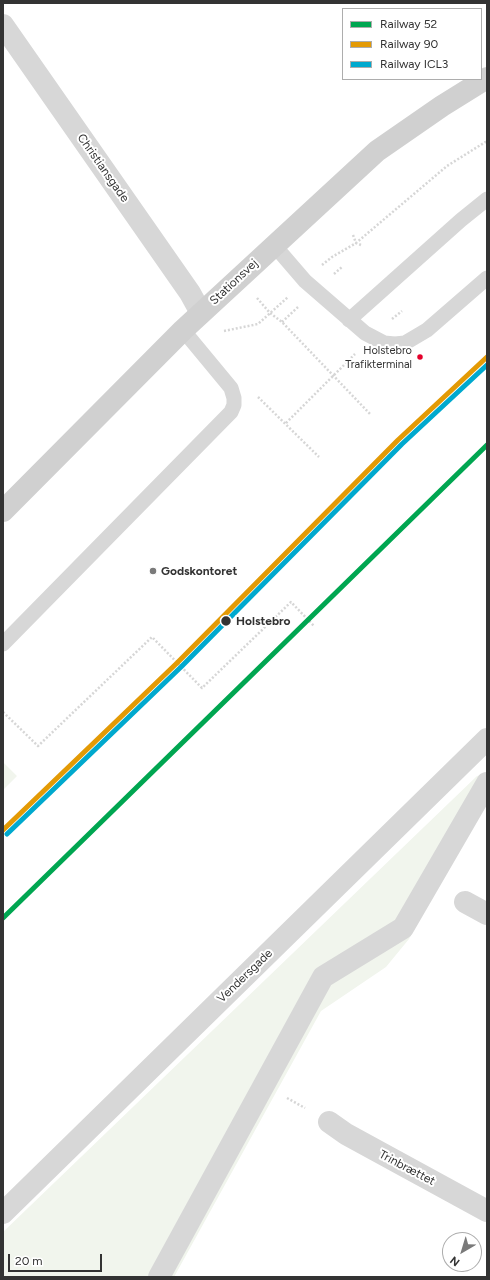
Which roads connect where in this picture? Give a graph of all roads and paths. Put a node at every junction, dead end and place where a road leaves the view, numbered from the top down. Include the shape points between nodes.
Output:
1 (3, 25) edge
2 (487, 78) edge
3 (487, 141) edge
4 (487, 199) edge
5 (353, 235) dead end
6 (356, 243) junction
7 (274, 245) junction
8 (361, 246) dead end
9 (239, 276) junction
10 (487, 278) edge
11 (305, 281) junction
12 (402, 311) dead end
13 (201, 313) junction
14 (270, 313) junction
15 (349, 320) junction
16 (182, 330) junction
17 (372, 338) junction
18 (333, 376) junction
19 (371, 415) dead end
20 (319, 457) dead end
21 (3, 511) edge
22 (314, 626) dead end
23 (3, 644) edge
24 (3, 712) edge
25 (487, 739) edge
26 (487, 783) edge
27 (465, 902) dead end
28 (487, 914) edge
29 (264, 1084) junction
30 (329, 1122) joint
31 (487, 1211) edge
32 (3, 1213) edge
33 (158, 1277) edge

1 - 13 street, Christiansgade via 190,293
2 - 7 street, Stationsvej via 377,151
3 - 6 path via 447,166
4 - 15 lane via 460,220
5 - 6 path
6 - 8 path
6 - 11 path via 332,256
7 - 9 street, Stationsvej
7 - 11 lane
9 - 13 street, Stationsvej
9 - 14 path
10 - 17 lane via 414,339 395,344
11 - 14 path
11 - 15 lane
12 - 17 path
13 - 14 path via 221,332 258,324
13 - 16 street, Stationsvej
14 - 18 path via 282,322
15 - 17 lane
16 - 21 street, Stationsvej
16 - 23 lane via 231,388 234,405 231,412
17 - 18 path
18 - 19 path
18 - 20 path via 286,423
22 - 24 path via 291,602 202,688 152,637 38,746
25 - 32 street, Vendersgade
26 - 29 street via 403,928 323,977
27 - 28 street
29 - 30 path
29 - 33 street
30 - 31 street, Trinbrættet via 346,1134

